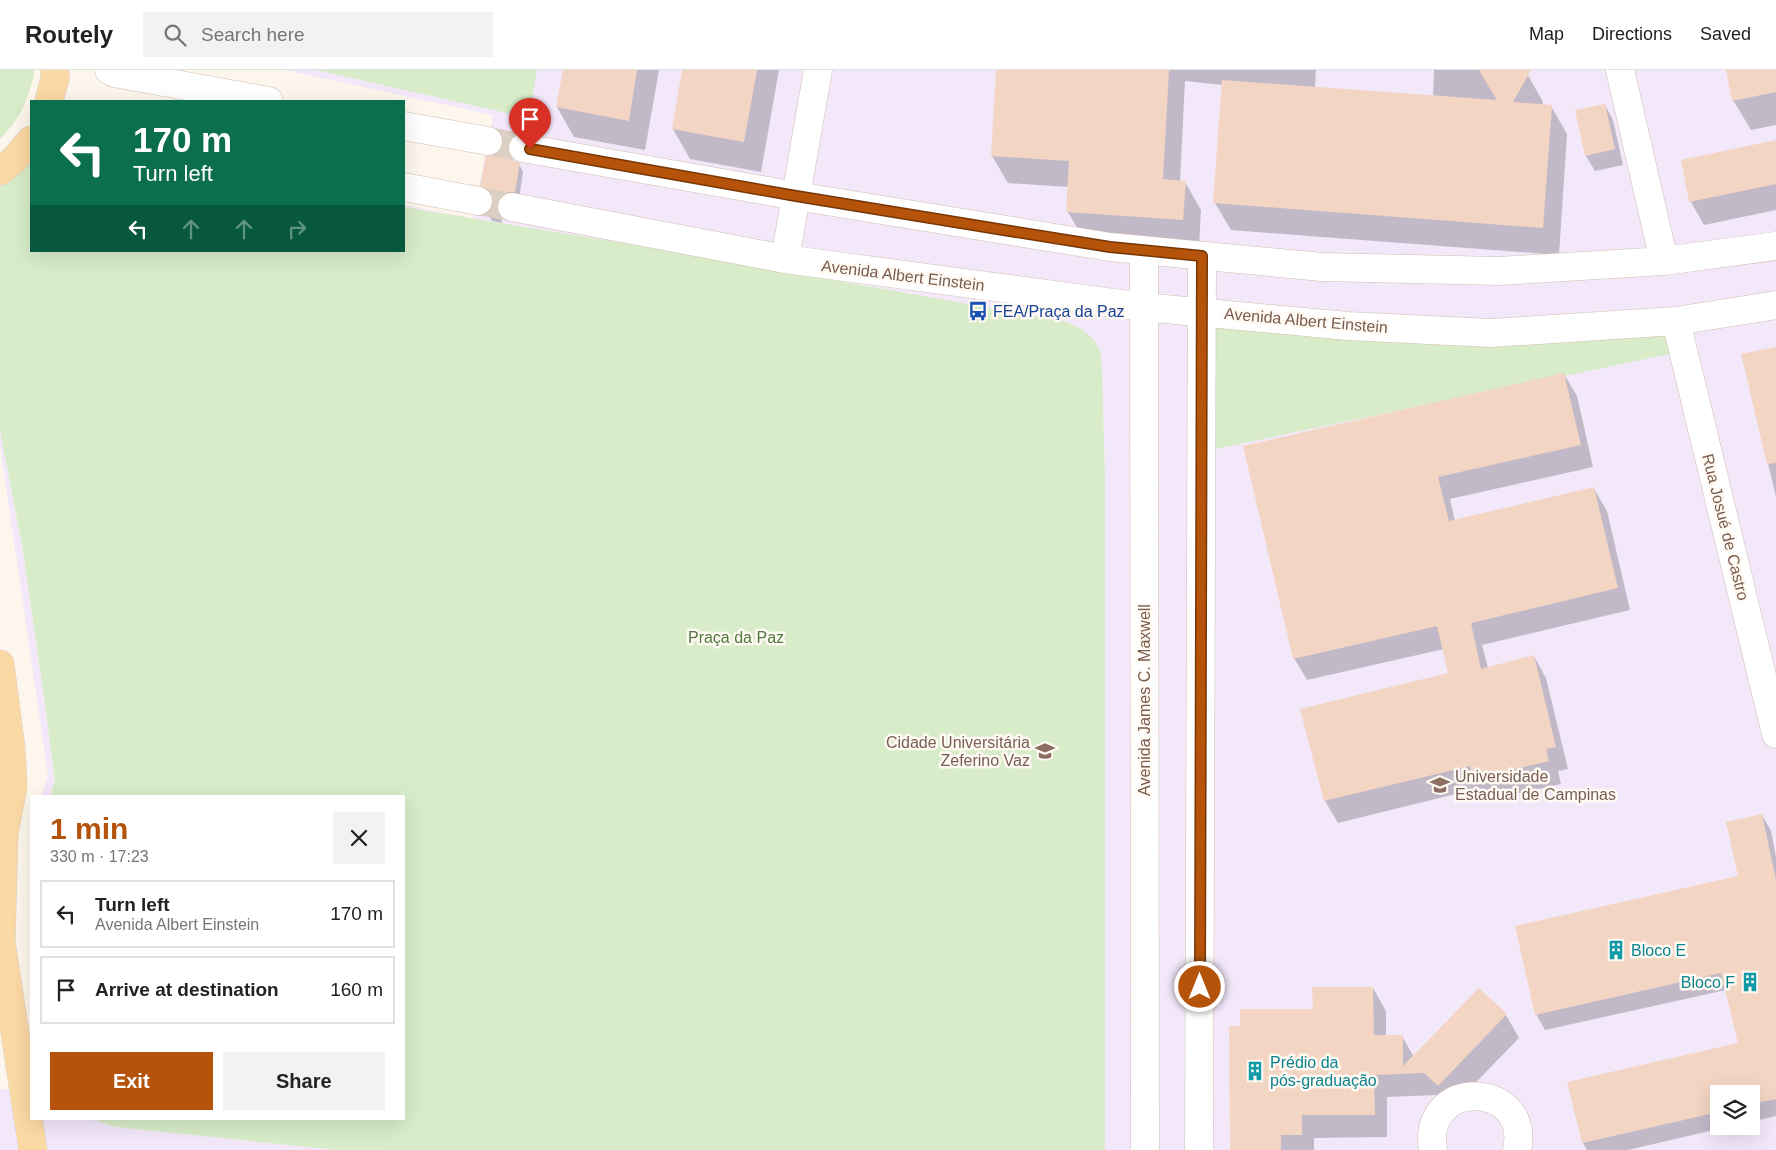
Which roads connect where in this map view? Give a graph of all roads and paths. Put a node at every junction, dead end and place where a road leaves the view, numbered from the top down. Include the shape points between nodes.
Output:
1 (55, 70) edge
2 (109, 70) edge
3 (818, 70) edge
4 (1620, 70) edge
5 (49, 100) edge
6 (263, 100) edge
7 (405, 126) edge
8 (30, 141) edge
9 (488, 141) tunnel mouth
10 (523, 148) tunnel mouth
11 (0, 171) edge
12 (405, 187) edge
13 (796, 196) junction
14 (478, 200) tunnel mouth
15 (512, 207) tunnel mouth
16 (1776, 246) edge
17 (1144, 250) junction
18 (1202, 256) junction
19 (785, 260) junction
20 (1664, 261) junction
21 (1776, 305) edge
22 (1143, 306) junction
23 (1201, 311) junction
24 (1676, 320) junction
25 (0, 664) edge
26 (1776, 734) edge
27 (5, 750) edge
28 (33, 1150) edge
29 (1145, 1150) edge
30 (1200, 1150) edge
31 (1433, 1150) edge
32 (1517, 1150) edge

1 - 5 main road
2 - 6 street
3 - 13 street
4 - 20 street
7 - 9 street
8 - 11 main road
10 - 13 street
12 - 14 street
13 - 17 street
13 - 19 street
15 - 19 street, Avenida Albert Einstein
16 - 20 street
17 - 18 street
17 - 22 street, Avenida James C. Maxwell
18 - 20 street via 1322,267 1499,271
18 - 23 street
19 - 22 street, Avenida Albert Einstein
21 - 24 street, Avenida Albert Einstein
22 - 23 street, Avenida Albert Einstein
22 - 29 street, Avenida James C. Maxwell
23 - 24 street, Avenida Albert Einstein via 1348,326 1491,333
23 - 30 street
24 - 26 street, Rua Josué de Castro
25 - 27 main road
27 - 28 main road via 13,786 4,833 2,942
31 - 32 street via 1431,1134 1444,1107 1457,1099 1478,1095 1492,1098 1506,1107 1519,1135

